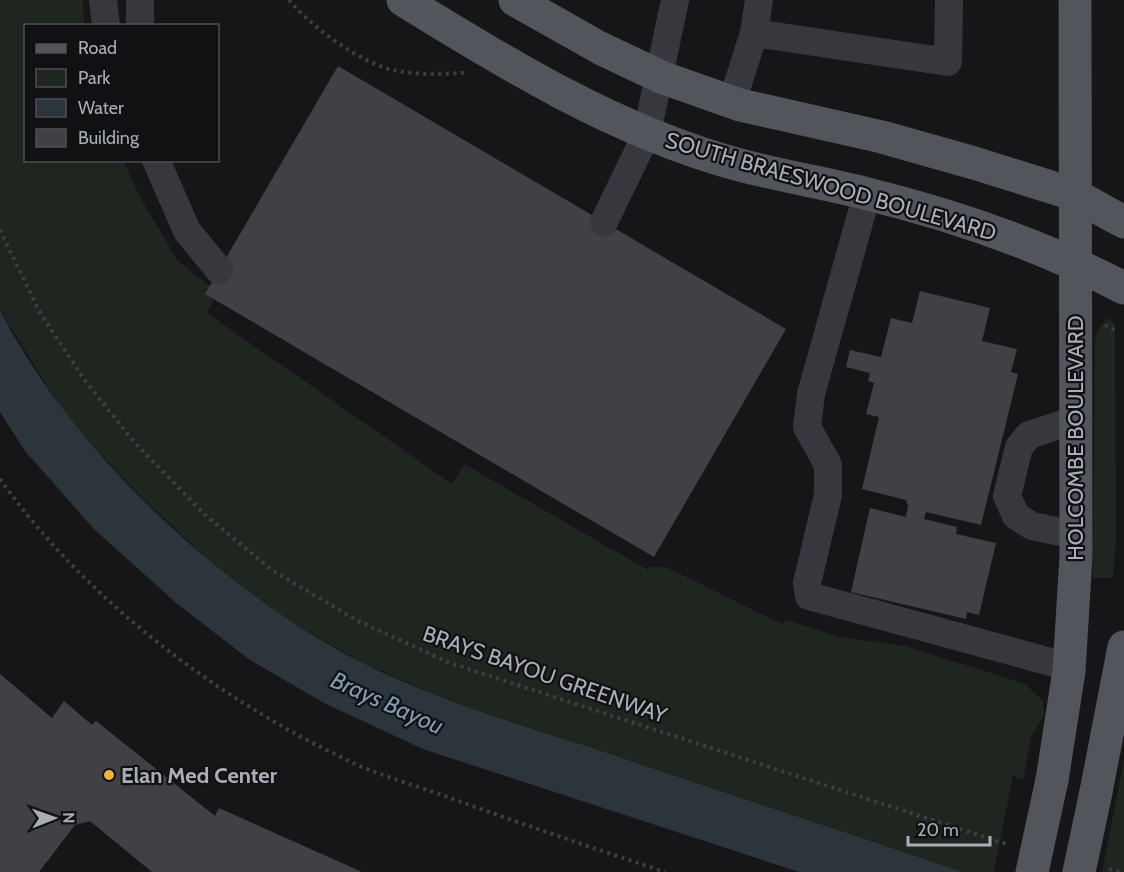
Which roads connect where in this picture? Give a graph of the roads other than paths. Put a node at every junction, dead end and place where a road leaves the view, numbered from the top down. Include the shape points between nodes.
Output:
1 (103, 0) edge
2 (140, 0) edge
3 (403, 0) edge
4 (515, 0) edge
5 (675, 0) edge
6 (759, 0) edge
7 (949, 0) edge
8 (1075, 0) edge
9 (106, 24) edge
10 (140, 24) edge
11 (754, 33) junction
12 (661, 77) junction
13 (732, 102) junction
14 (647, 133) junction
15 (157, 162) edge
16 (867, 194) junction
17 (1073, 194) junction
18 (604, 222) dead end
19 (1124, 222) edge
20 (1074, 262) junction
21 (219, 270) dead end
22 (1124, 288) edge
23 (1075, 420) junction
24 (1076, 535) junction
25 (1124, 647) edge
26 (1069, 667) junction
27 (1032, 872) edge
28 (1079, 872) edge

1 - 9 lane
2 - 10 lane
3 - 14 main road, SOUTH BRAESWOOD BOULEVARD via 500,60
4 - 12 main road
5 - 12 lane
6 - 11 lane
7 - 11 lane via 948,62
8 - 17 main road, HOLCOMBE BOULEVARD
11 - 13 lane
12 - 13 main road
12 - 14 lane
13 - 17 main road via 882,137
14 - 16 main road, SOUTH BRAESWOOD BOULEVARD via 735,164
14 - 18 lane
15 - 21 lane via 187,231
16 - 20 main road, SOUTH BRAESWOOD BOULEVARD via 959,219
16 - 26 lane via 811,394 807,427 828,465 828,495 807,583 809,596
17 - 19 main road
17 - 20 main road, HOLCOMBE BOULEVARD
20 - 22 main road, SOUTH BRAESWOOD BOULEVARD
20 - 23 main road, HOLCOMBE BOULEVARD
23 - 24 main road, HOLCOMBE BOULEVARD
23 - 24 lane via 1029,435 1019,447 1007,495 1016,516 1032,526
24 - 26 main road, HOLCOMBE BOULEVARD
25 - 28 main road, bridge
26 - 27 main road, HOLCOMBE BOULEVARD, bridge via 1052,780

